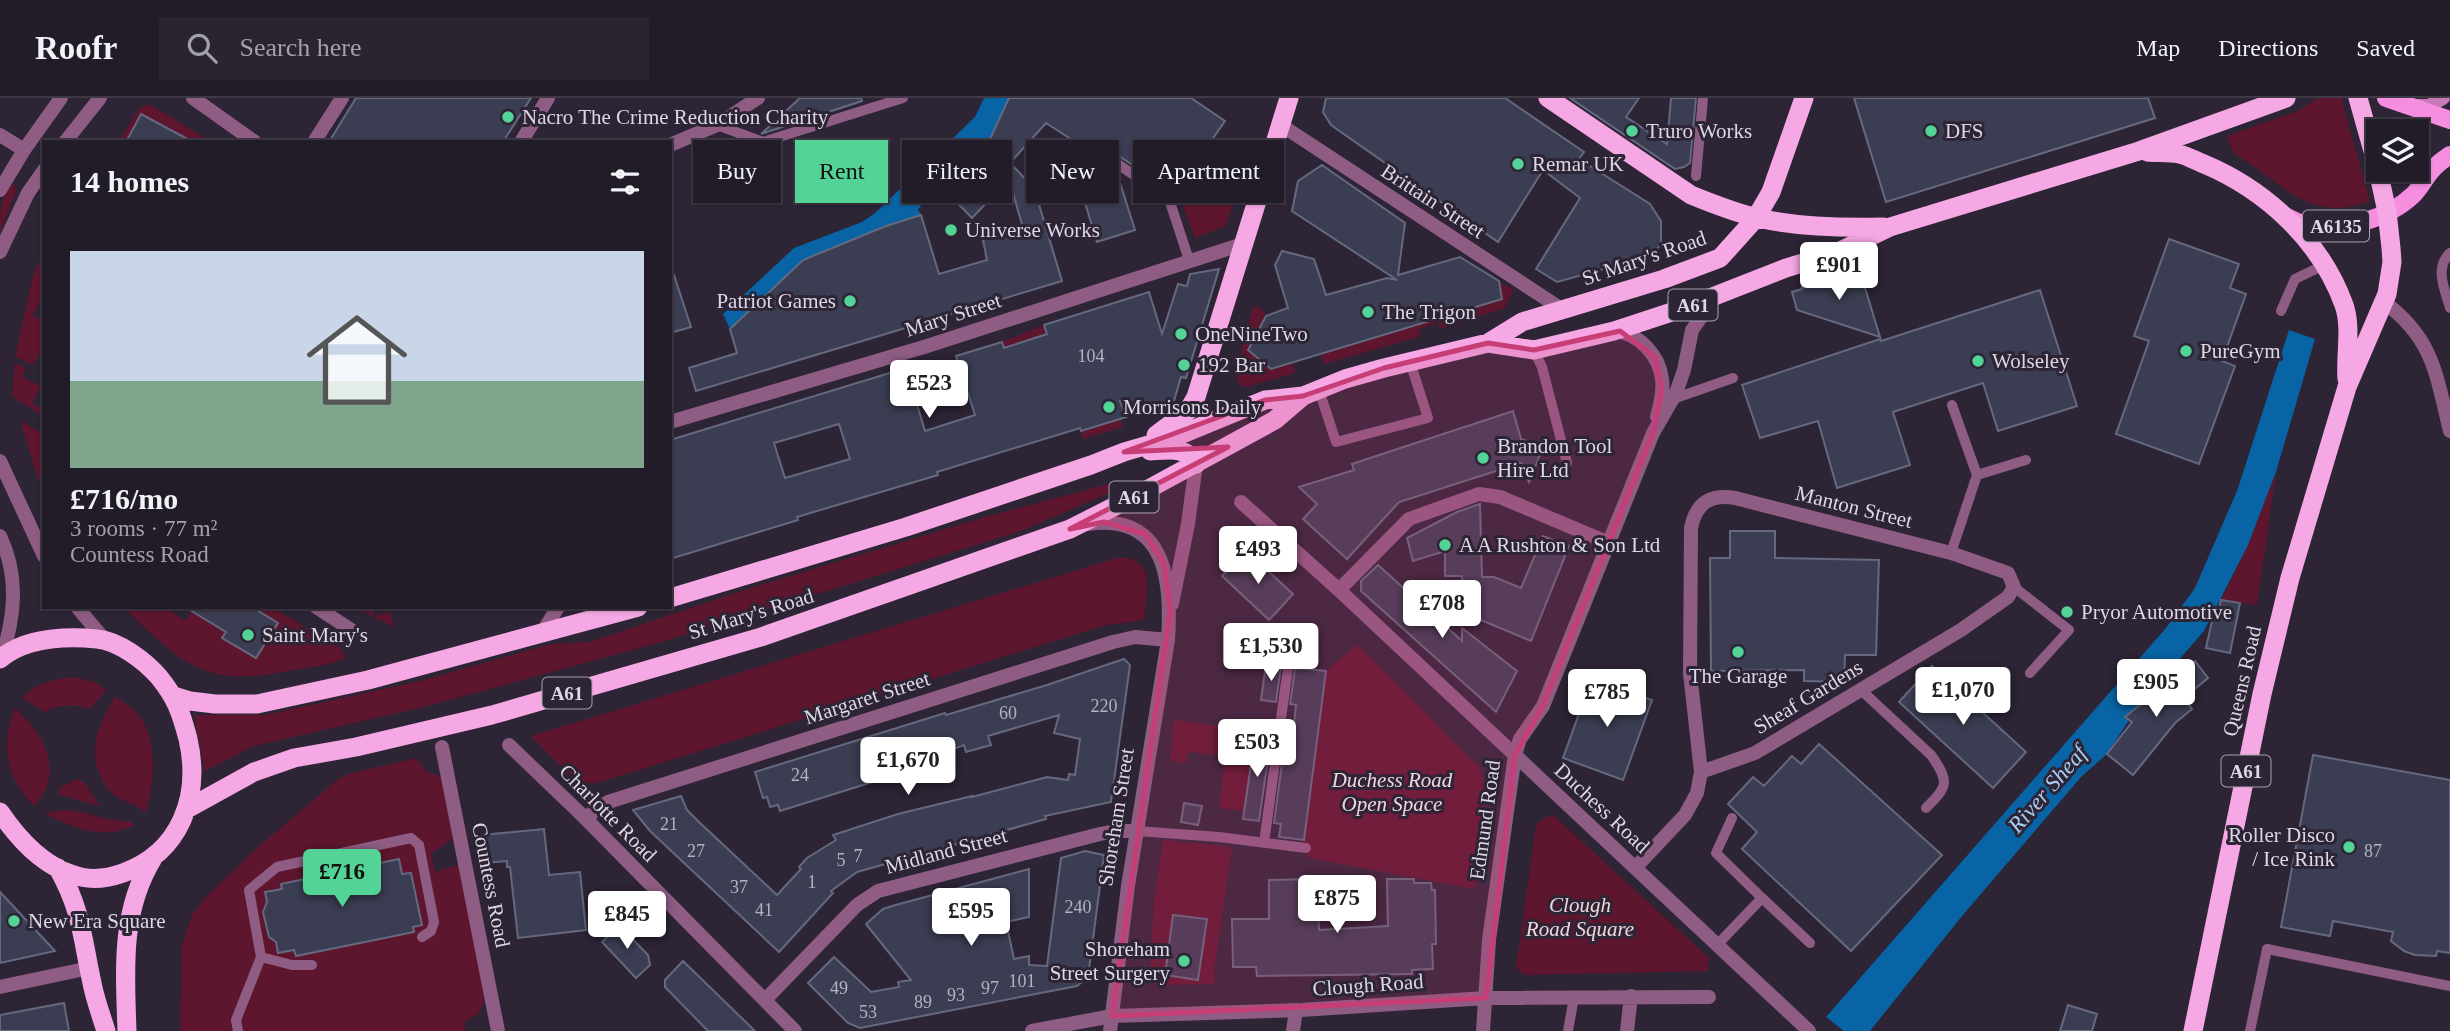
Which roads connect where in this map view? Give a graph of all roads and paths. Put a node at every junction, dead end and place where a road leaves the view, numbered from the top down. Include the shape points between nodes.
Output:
1 (61, 98) edge
2 (100, 98) edge
3 (194, 98) edge
4 (342, 98) edge
5 (548, 98) edge
6 (758, 98) edge
7 (903, 98) edge
8 (1548, 98) edge
9 (1703, 98) edge
10 (1804, 98) edge
11 (2286, 98) edge
12 (2358, 98) edge
13 (2386, 98) edge
14 (2443, 98) edge
15 (1284, 100) edge
16 (2411, 105) junction
17 (2450, 120) edge
18 (717, 125) junction
19 (1281, 125) junction
20 (2366, 127) edge
21 (0, 135) edge
22 (67, 140) edge
23 (252, 140) edge
24 (315, 140) edge
25 (522, 140) edge
26 (672, 144) edge
27 (24, 150) junction
28 (2139, 152) junction
29 (2450, 155) edge
30 (42, 173) edge
31 (1696, 176) dead end
32 (2381, 182) edge
33 (32, 187) junction
34 (0, 190) edge
35 (1170, 203) edge
36 (2387, 212) junction
37 (2284, 216) junction
38 (1756, 218) junction
39 (1890, 227) junction
40 (1246, 243) junction
41 (0, 252) edge
42 (2450, 253) edge
43 (1189, 260) junction
44 (2324, 265) junction
45 (2441, 268) junction
46 (2450, 279) edge
47 (1717, 295) junction
48 (2384, 302) junction
49 (2450, 308) edge
50 (1563, 310) junction
51 (2281, 311) dead end
52 (1614, 331) junction
53 (1488, 343) junction
54 (1534, 350) junction
55 (1410, 362) junction
56 (1733, 378) dead end
57 (2347, 387) junction
58 (1311, 393) junction
59 (1672, 399) junction
60 (1952, 405) dead end
61 (672, 421) edge
62 (2450, 430) edge
63 (1653, 433) junction
64 (1124, 452) junction
65 (2026, 460) dead end
66 (0, 461) edge
67 (1567, 463) dead end
68 (1196, 464) junction
69 (1977, 475) junction
70 (1241, 502) dead end
71 (1070, 529) junction
72 (0, 536) edge
73 (1609, 543) junction
74 (42, 552) edge
75 (1951, 553) junction
76 (2011, 580) junction
77 (1339, 590) junction
78 (672, 597) edge
79 (79, 609) edge
80 (319, 609) edge
81 (557, 609) edge
82 (631, 609) edge
83 (1170, 611) junction
84 (353, 631) dead end
85 (542, 633) junction
86 (104, 639) junction
87 (1168, 640) junction
88 (1, 658) edge
89 (1289, 660) dead end
90 (2030, 673) dead end
91 (1861, 690) junction
92 (174, 696) junction
93 (509, 745) dead end
94 (442, 747) dead end
95 (1515, 755) junction
96 (1701, 772) junction
97 (1926, 808) dead end
98 (187, 809) junction
99 (0, 812) edge
100 (585, 818) junction
101 (1732, 818) dead end
102 (8, 829) edge
103 (1138, 831) junction
104 (1264, 843) junction
105 (1306, 848) dead end
106 (155, 854) junction
107 (58, 868) junction
108 (1635, 868) junction
109 (1762, 898) junction
110 (422, 937) dead end
111 (1810, 943) dead end
112 (1717, 945) junction
113 (261, 957) junction
114 (312, 965) dead end
115 (80, 970) dead end
116 (2450, 986) edge
117 (0, 987) edge
118 (1631, 996) junction
119 (1574, 997) junction
120 (1709, 997) dead end
121 (1486, 998) junction
122 (765, 1000) junction
123 (1296, 1010) junction
124 (1111, 1023) edge
125 (106, 1031) edge
126 (127, 1031) edge
127 (237, 1031) edge
128 (498, 1031) edge
129 (796, 1031) edge
130 (1032, 1031) edge
131 (1293, 1031) edge
132 (1483, 1031) edge
133 (1567, 1031) edge
134 (1627, 1031) edge
135 (1809, 1031) edge
136 (2193, 1031) edge
137 (2250, 1031) edge

1 - 27 street
2 - 22 street
3 - 23 street
4 - 24 street
5 - 25 street
6 - 18 street
7 - 18 lane via 762,142
8 - 38 highway via 1691,195
9 - 31 lane
10 - 38 highway, A61 via 1771,192
11 - 28 highway, A61
12 - 20 highway, A61
13 - 16 main road
14 - 16 main road via 2429,106
15 - 19 highway, A61
16 - 17 main road
18 - 26 street
19 - 40 highway, A61
19 - 50 street, Brittain Street
21 - 27 street
27 - 33 street
27 - 34 street
28 - 37 highway, A61 via 2180,154 2215,169
28 - 39 highway, St Mary's Road / A61
29 - 36 main road, A6135 via 2435,166 2412,196
30 - 33 street
32 - 36 highway, A61
33 - 41 street
35 - 43 lane
36 - 37 main road, A6135 via 2331,226 2308,226
36 - 48 highway, Queens Road / A61 via 2392,262
37 - 44 highway, Queens Road / A61
38 - 39 highway, St Mary's Road / A61 via 1841,228
38 - 50 highway, St Mary's Road / A61 via 1720,258
39 - 47 highway, St Mary's Road / A61 via 1836,253
40 - 43 street, Mary Street
40 - 64 highway, A61 via 1188,411 1163,432
42 - 45 lane
43 - 61 street, Mary Street via 924,347
44 - 51 lane via 2295,279
44 - 57 highway, Queens Road / A61 via 2347,321
45 - 46 lane
45 - 49 lane
47 - 52 highway, St Mary's Road / A61
47 - 59 street, Edmund Road via 1692,330
48 - 57 highway, Queens Road / A61
48 - 62 street via 2417,332 2432,357
50 - 53 highway, St Mary's Road / A61 via 1522,322
52 - 54 highway, St Mary's Road / A61
52 - 63 street, Edmund Road via 1636,338 1659,366 1662,390
53 - 54 highway, St Mary's Road / A61
53 - 55 highway, St Mary's Road / A61
54 - 67 lane
55 - 58 highway, St Mary's Road / A61
55 - 58 lane via 1428,418 1336,442
56 - 59 lane
57 - 136 highway, Queens Road / A61 via 2282,607
58 - 64 highway, St Mary's Road / A61 via 1265,400 1175,437
58 - 68 highway, St Mary's Road / A61 via 1275,420
59 - 63 street, Edmund Road
60 - 69 lane
63 - 73 street, Edmund Road
64 - 68 highway, A61 via 1173,450 1188,453
64 - 78 highway, St Mary's Road / A61 via 906,527
65 - 69 lane
66 - 74 street
68 - 71 highway, St Mary's Road / A61
68 - 83 street, Shoreham Street
69 - 75 lane
70 - 77 street, Duchess Road
71 - 83 street, Shoreham Street via 1104,522 1135,527 1144,534 1164,564
71 - 98 highway, St Mary's Road / A61 via 761,637 492,715 294,758 254,772
72 - 88 street via 12,566 14,603
73 - 77 street via 1500,498 1479,494 1409,519
73 - 95 street, Edmund Road via 1543,706 1520,739
75 - 76 street, Manton Street
75 - 96 street, Manton Street via 1727,497 1707,499 1698,507 1691,528 1690,673
76 - 90 lane via 2069,630
76 - 91 street, Sheaf Gardens via 2008,597
77 - 95 street, Duchess Road
79 - 86 street
80 - 84 street
81 - 85 street
82 - 85 highway
83 - 87 street, Shoreham Street
85 - 92 highway via 368,680 257,704 203,703
86 - 88 highway via 46,640
86 - 92 highway via 151,668
87 - 100 street, Margaret Street via 1135,637 1113,642 608,802
87 - 103 street, Shoreham Street
89 - 104 lane
91 - 96 street, Sheaf Gardens via 1755,753
91 - 97 lane via 1940,768 1945,779 1942,791
92 - 98 highway via 191,752 192,790
93 - 100 street, Charlotte Road
94 - 128 street, Countess Road
95 - 108 street, Duchess Road
95 - 121 street, Edmund Road via 1489,940
96 - 108 street via 1697,793 1685,815
98 - 106 highway via 174,836
99 - 102 highway
100 - 122 street, Charlotte Road
101 - 109 lane via 1716,853
102 - 107 highway
103 - 104 lane
103 - 122 street, Midland Street via 1100,834 878,891 857,905
103 - 124 street, Shoreham Street
104 - 105 lane
106 - 107 highway via 136,868 105,879 72,875
106 - 126 highway via 135,895 124,951
107 - 125 highway via 83,925 92,984
108 - 112 street, Duchess Road
109 - 111 lane
109 - 112 lane
110 - 113 lane via 434,922 419,845 411,838 277,867 248,890
112 - 135 street, Duchess Road
113 - 114 lane
113 - 127 lane via 236,1020
115 - 117 street
116 - 137 lane via 2267,949
118 - 119 street, Clough Road
118 - 120 street, Clough Road
118 - 134 street
119 - 121 street, Clough Road
119 - 133 lane
121 - 123 street, Clough Road
121 - 132 street, Edmund Road
122 - 129 street, Charlotte Road
123 - 124 street, Clough Road
123 - 131 street
124 - 130 street, Clough Road

